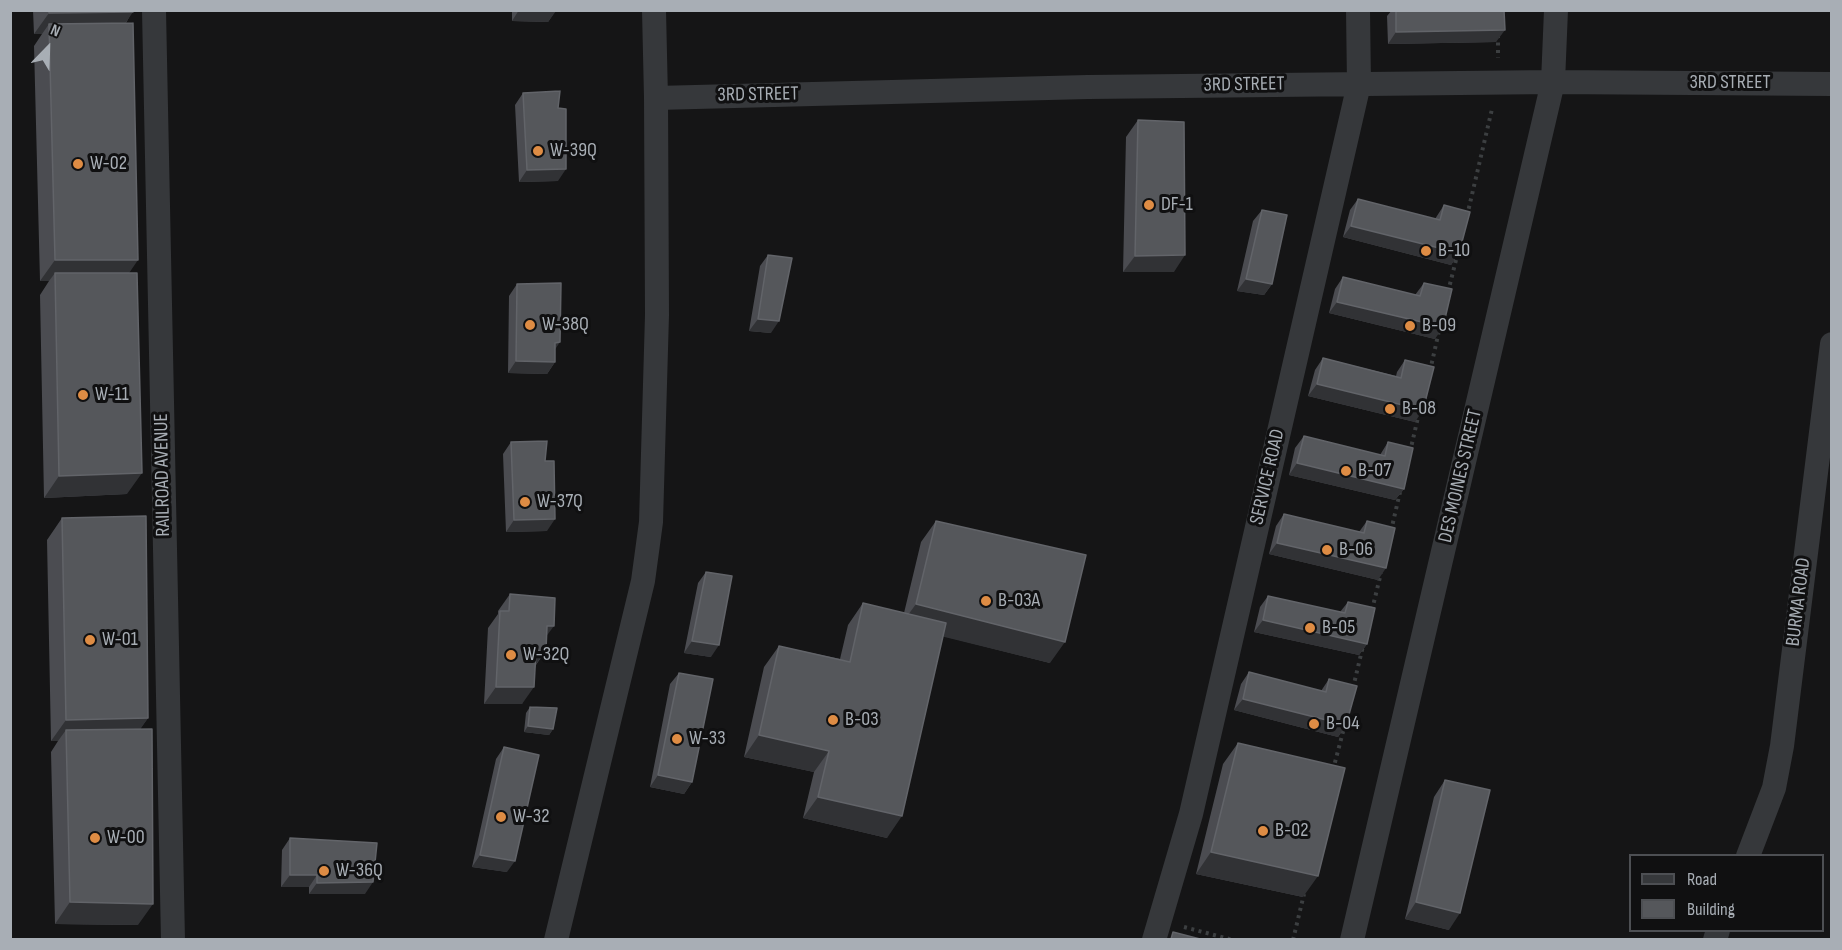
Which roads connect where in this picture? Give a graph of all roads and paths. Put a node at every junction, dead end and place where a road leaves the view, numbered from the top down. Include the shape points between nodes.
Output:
1 (154, 10) edge
2 (654, 10) edge
3 (1358, 10) edge
4 (1556, 10) edge
5 (1498, 31) edge
6 (1553, 82) junction
7 (1499, 83) junction
8 (1359, 84) junction
9 (1832, 84) edge
10 (656, 98) junction
11 (1465, 222) edge
12 (1460, 245) edge
13 (1446, 303) edge
14 (1440, 326) edge
15 (1832, 344) edge
16 (1429, 372) edge
17 (1421, 407) edge
18 (1410, 453) edge
19 (1401, 488) edge
20 (1390, 534) edge
21 (1382, 569) edge
22 (1371, 615) edge
23 (1365, 639) edge
24 (1351, 696) edge
25 (1346, 720) edge
26 (1332, 777) edge
27 (1748, 854) edge
28 (1304, 893) edge
29 (1157, 930) edge
30 (173, 939) edge
31 (556, 939) edge
32 (1233, 939) edge
33 (1293, 939) edge
34 (1352, 939) edge

1 - 30 street, RAILROAD AVENUE
2 - 10 street
3 - 8 street, SERVICE ROAD
4 - 6 street, DES MOINES STREET
5 - 7 path
6 - 7 street, 3RD STREET
6 - 9 street, 3RD STREET
6 - 34 street, DES MOINES STREET
7 - 8 street, 3RD STREET
7 - 11 path
8 - 10 street, 3RD STREET
8 - 29 street, SERVICE ROAD via 1191,814
10 - 31 street via 657,315 651,522 643,581
12 - 13 path
14 - 16 path
15 - 27 street, BURMA ROAD via 1782,746 1774,789
17 - 18 path
19 - 20 path
21 - 22 path
23 - 24 path
25 - 26 path
28 - 33 path
29 - 32 path

